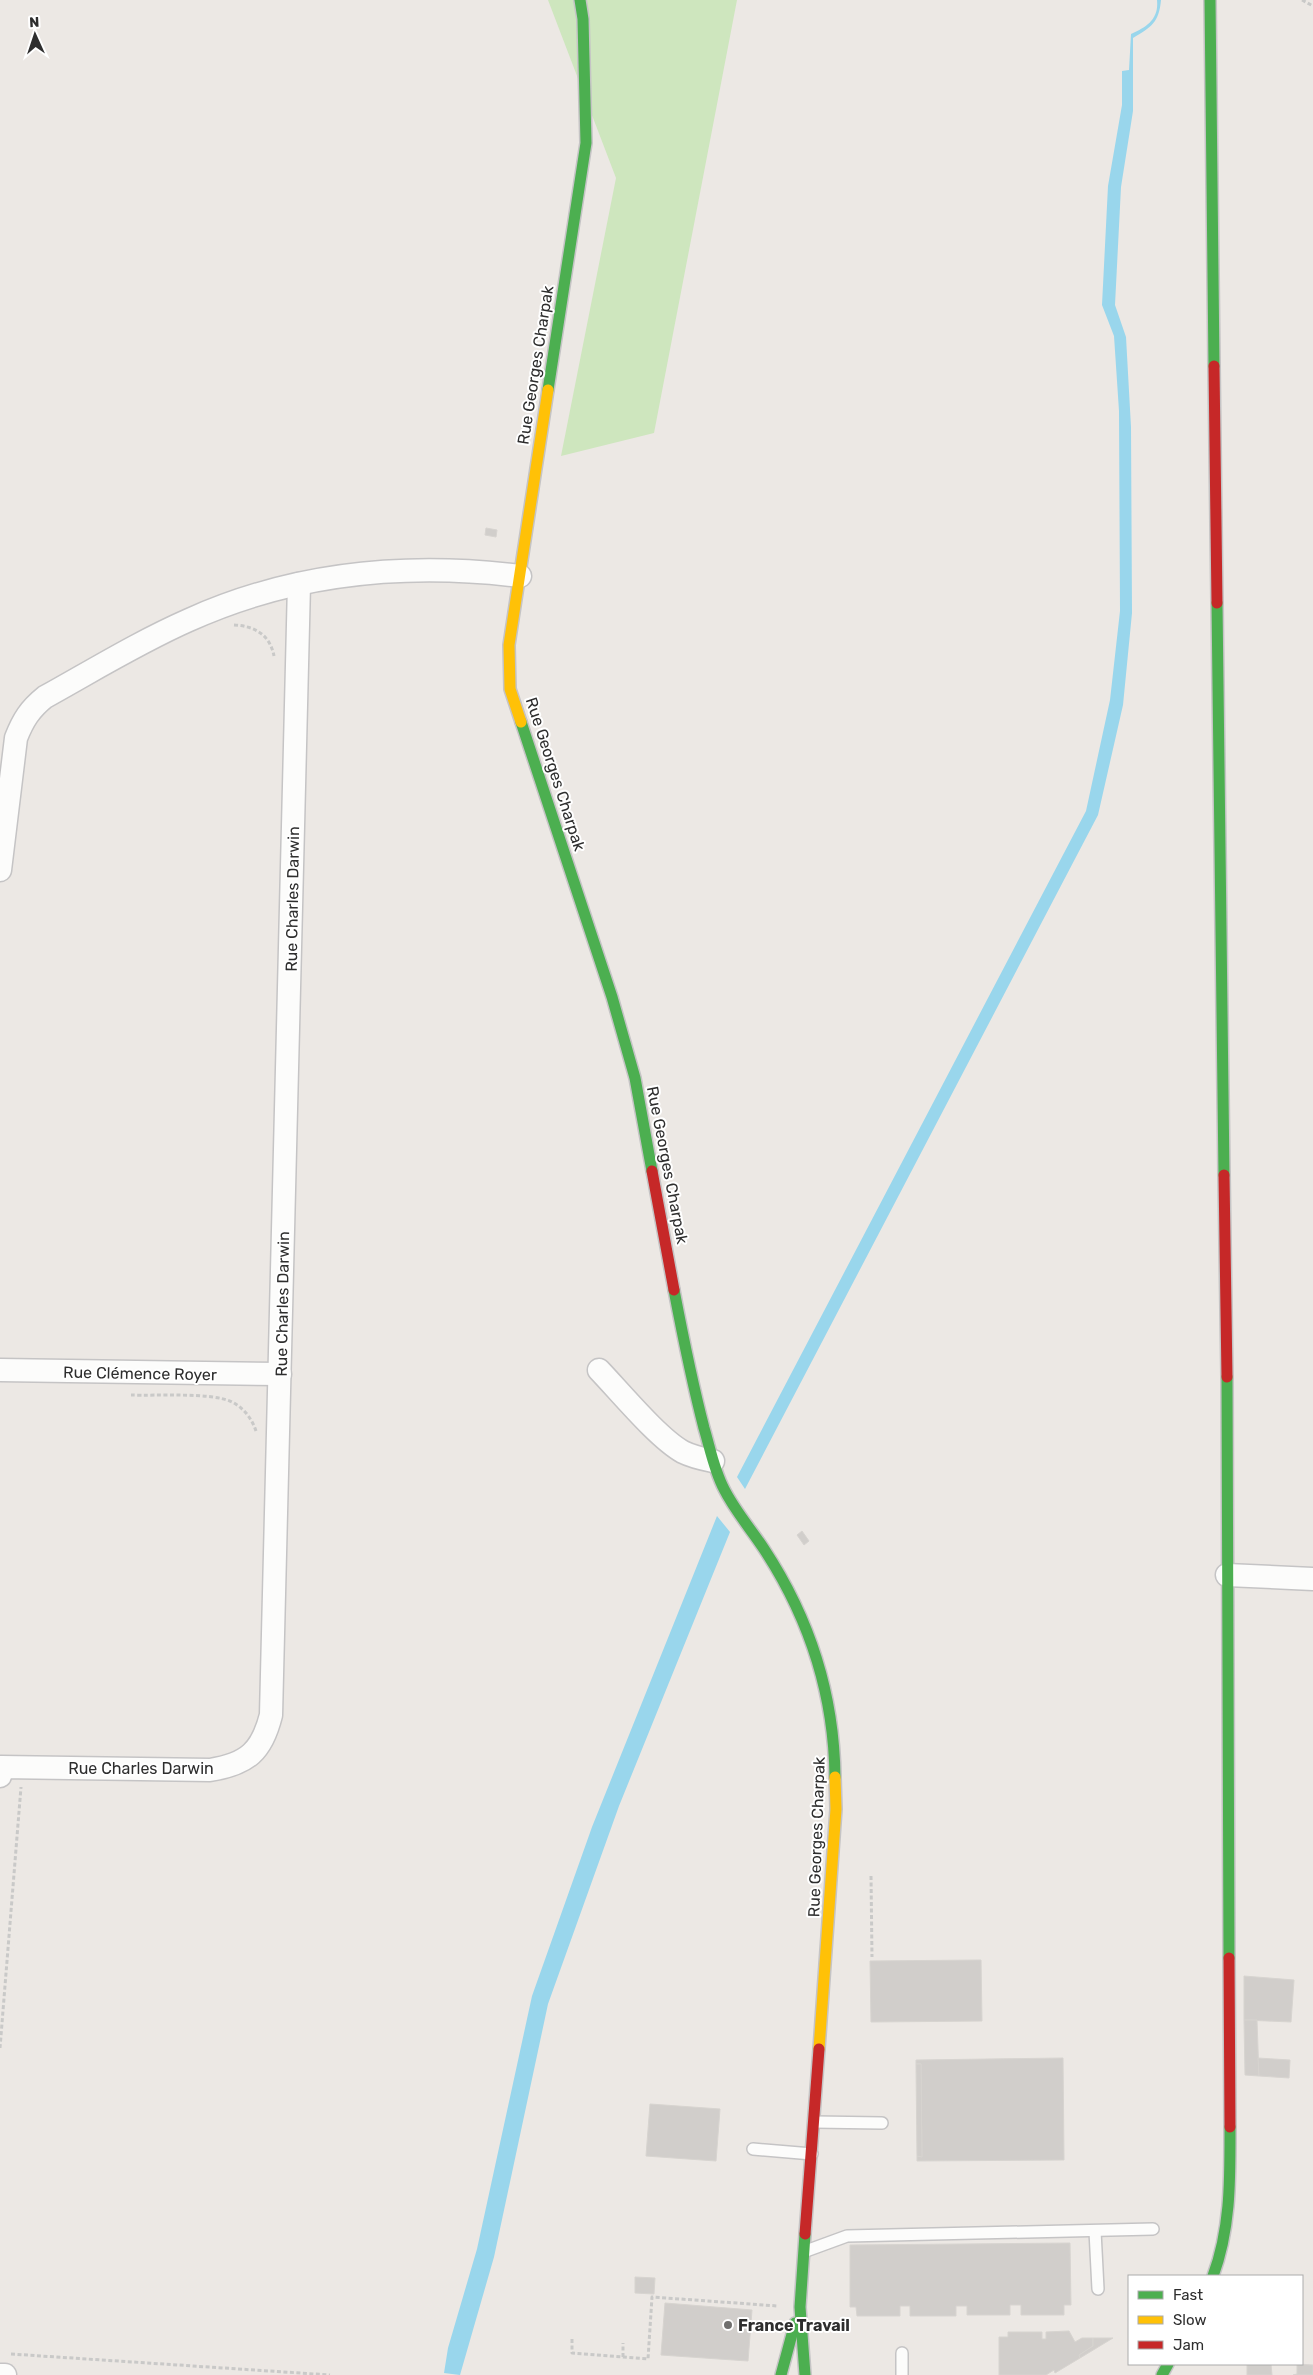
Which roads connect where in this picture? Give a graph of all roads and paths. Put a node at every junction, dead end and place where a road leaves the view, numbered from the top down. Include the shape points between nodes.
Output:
1 (580, 0) edge
2 (1210, 0) edge
3 (1302, 0) edge
4 (1313, 6) edge
5 (520, 576) junction
6 (299, 584) junction
7 (248, 620) dead end
8 (275, 661) dead end
9 (0, 870) edge
10 (0, 1370) edge
11 (599, 1370) dead end
12 (280, 1374) junction
13 (122, 1395) dead end
14 (258, 1418) dead end
15 (713, 1461) junction
16 (1227, 1575) junction
17 (1313, 1579) edge
18 (0, 1766) edge
19 (23, 1767) junction
20 (0, 1776) edge
21 (871, 1876) dead end
22 (872, 1957) dead end
23 (0, 2048) edge
24 (814, 2122) junction
25 (882, 2123) dead end
26 (753, 2149) dead end
27 (812, 2154) junction
28 (1153, 2230) dead end
29 (1095, 2231) junction
30 (804, 2252) junction
31 (1213, 2275) edge
32 (1098, 2288) dead end
33 (784, 2306) dead end
34 (800, 2307) junction
35 (572, 2339) dead end
36 (624, 2343) dead end
37 (902, 2353) dead end
38 (623, 2357) junction
39 (7, 2364) edge
40 (0, 2375) edge
41 (330, 2375) edge
42 (781, 2375) edge
43 (806, 2375) edge
44 (902, 2375) edge

1 - 5 street, Rue Georges Charpak via 586,143
2 - 16 street
3 - 4 path
5 - 6 street via 428,568 358,573
5 - 15 street, Rue Georges Charpak via 509,644 510,689 612,997 635,1078 691,1379
6 - 9 street via 190,619 45,697 31,708 16,738
6 - 12 street, Rue Charles Darwin
7 - 8 path via 233,626 254,628 262,634 272,647
10 - 12 street, Rue Clémence Royer
11 - 15 street via 667,1440 697,1458
12 - 19 street, Rue Charles Darwin via 271,1715 267,1732 258,1747 245,1760 230,1767 210,1770
13 - 14 path via 220,1398 239,1406 251,1420 257,1436
15 - 24 street, Rue Georges Charpak via 723,1488 764,1549 810,1634 827,1694 836,1749 836,1810
16 - 17 street
16 - 31 street via 1230,2179 1224,2241
18 - 19 street, Rue Charles Darwin
18 - 20 street, Rue Charles Darwin
19 - 23 path
21 - 22 path
24 - 25 lane
24 - 27 street, Rue Georges Charpak
26 - 27 lane
27 - 30 street, Rue Georges Charpak
28 - 29 lane
29 - 30 lane via 847,2236
29 - 32 lane
30 - 34 street, Rue Georges Charpak
33 - 38 path via 652,2297 648,2359
34 - 42 street, Rue Georges Charpak
34 - 43 street, Rue Georges Charpak
35 - 38 path via 572,2353
36 - 38 path
37 - 44 lane
39 - 40 street
39 - 41 path

